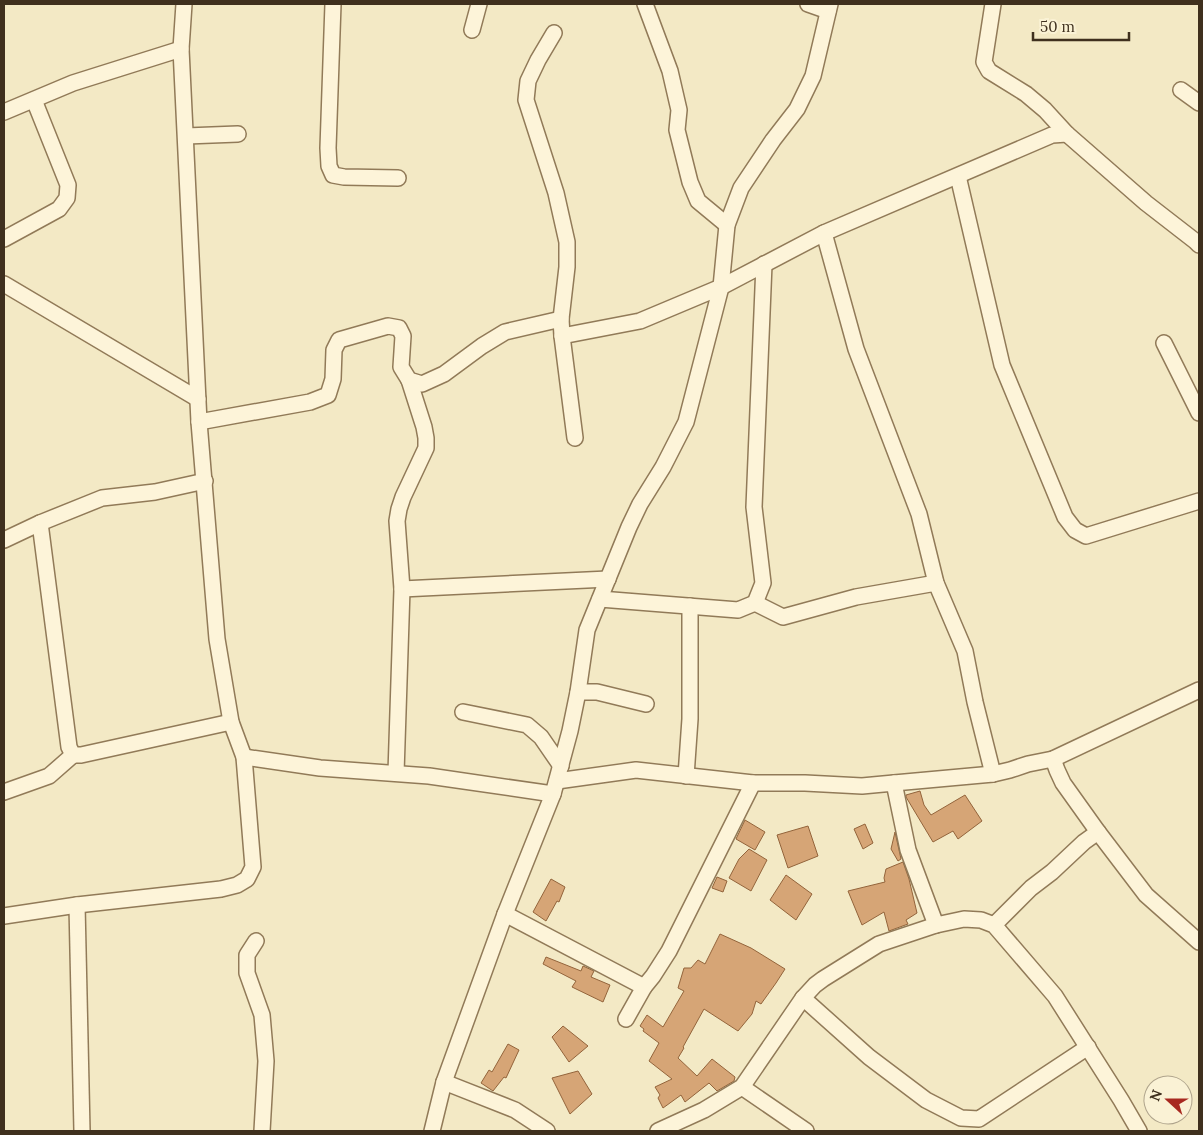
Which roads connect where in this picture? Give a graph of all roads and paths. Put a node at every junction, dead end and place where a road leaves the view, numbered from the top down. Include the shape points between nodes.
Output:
1 (184, 4) edge
2 (333, 4) edge
3 (479, 4) edge
4 (645, 4) edge
5 (808, 4) edge
6 (993, 4) edge
7 (829, 7) edge
8 (472, 30) dead end
9 (554, 33) dead end
10 (181, 49) junction
11 (1181, 90) dead end
12 (34, 100) junction
13 (1199, 103) edge
14 (4, 112) edge
15 (238, 134) dead end
16 (1067, 134) junction
17 (186, 136) junction
18 (958, 176) junction
19 (398, 178) dead end
20 (727, 225) junction
21 (824, 232) junction
22 (4, 239) edge
23 (1199, 245) edge
24 (764, 264) junction
25 (4, 284) edge
26 (721, 287) junction
27 (561, 319) junction
28 (562, 336) junction
29 (1164, 344) dead end
30 (409, 380) junction
31 (198, 399) junction
32 (1199, 413) edge
33 (200, 422) junction
34 (575, 438) dead end
35 (205, 481) junction
36 (1199, 501) edge
37 (40, 523) junction
38 (6, 535) edge
39 (608, 579) junction
40 (936, 583) junction
41 (402, 589) junction
42 (600, 599) junction
43 (756, 603) junction
44 (690, 606) junction
45 (1199, 690) edge
46 (578, 692) junction
47 (646, 704) dead end
48 (463, 712) dead end
49 (231, 722) junction
50 (73, 755) junction
51 (244, 757) junction
52 (1053, 759) junction
53 (396, 773) junction
54 (993, 774) junction
55 (686, 776) junction
56 (557, 780) junction
57 (753, 783) junction
58 (894, 783) junction
59 (4, 792) edge
60 (1098, 832) junction
61 (77, 905) junction
62 (505, 914) junction
63 (4, 916) edge
64 (936, 925) junction
65 (994, 925) junction
66 (256, 941) dead end
67 (1199, 942) edge
68 (644, 987) junction
69 (803, 998) junction
70 (626, 1019) dead end
71 (1088, 1047) junction
72 (444, 1082) junction
73 (742, 1088) junction
74 (82, 1131) edge
75 (262, 1131) edge
76 (432, 1131) edge
77 (548, 1131) edge
78 (658, 1131) edge
79 (806, 1131) edge
80 (1139, 1131) edge

1 - 10 street
2 - 19 street via 329,166 333,175 344,177
3 - 8 street
4 - 20 street via 670,70 679,110 677,130 690,182 698,201
5 - 7 street
6 - 16 street via 984,62 989,71 1026,94
7 - 20 street via 813,76 797,109 741,188
9 - 27 street via 528,81 526,100 556,193 567,242
10 - 12 street via 74,83
10 - 17 street
11 - 13 street
12 - 14 street
12 - 22 street via 68,185 68,198 59,209
15 - 17 street
16 - 18 street via 1052,135
16 - 23 street
17 - 31 street
18 - 21 street
18 - 36 street via 1002,365 1066,517 1075,530 1086,536
20 - 26 street
21 - 24 street
21 - 40 street via 856,349 919,514
24 - 26 street
24 - 43 street via 754,507 763,583
25 - 31 street
26 - 28 street via 640,321
26 - 39 street via 686,422 640,504
27 - 28 street
27 - 30 street via 505,332 444,374 422,384
28 - 34 street
29 - 32 street
30 - 33 street via 401,367 403,336 399,328 388,326 339,340 334,350 333,379 328,395 310,402
30 - 41 street via 424,427 426,448 398,509
31 - 33 street
33 - 35 street
35 - 37 street via 155,492 102,498
35 - 49 street via 217,639
37 - 38 street
37 - 50 street via 69,747
39 - 41 street
39 - 42 street
40 - 43 street via 856,598 783,617
40 - 54 street via 965,651
41 - 53 street
42 - 44 street
42 - 46 street via 587,630
43 - 44 street via 738,610
44 - 55 street via 690,719
45 - 52 street
46 - 47 street via 597,692
46 - 56 street
48 - 56 street via 526,725 541,737
49 - 50 street
49 - 51 street
50 - 59 street via 49,776
51 - 53 street via 320,768
51 - 61 street via 253,867 248,879 222,889
52 - 54 street
52 - 60 street via 1063,783
53 - 56 street via 477,784
54 - 58 street
55 - 56 street via 636,770
55 - 57 street
56 - 62 street
57 - 58 street via 862,786
57 - 68 street via 668,951
58 - 64 street via 908,850
60 - 65 street via 1031,888
60 - 67 street via 1146,895
61 - 63 street
61 - 74 street
62 - 68 street
62 - 72 street
64 - 65 street via 964,919
64 - 69 street via 879,944 823,979
65 - 71 street via 1055,996
66 - 75 street via 246,955 247,973 262,1014 266,1061
68 - 70 street
69 - 71 street via 876,1062 926,1100 961,1118 979,1119
69 - 73 street
71 - 80 street
72 - 76 street
72 - 77 street via 515,1110
73 - 78 street
73 - 79 street

